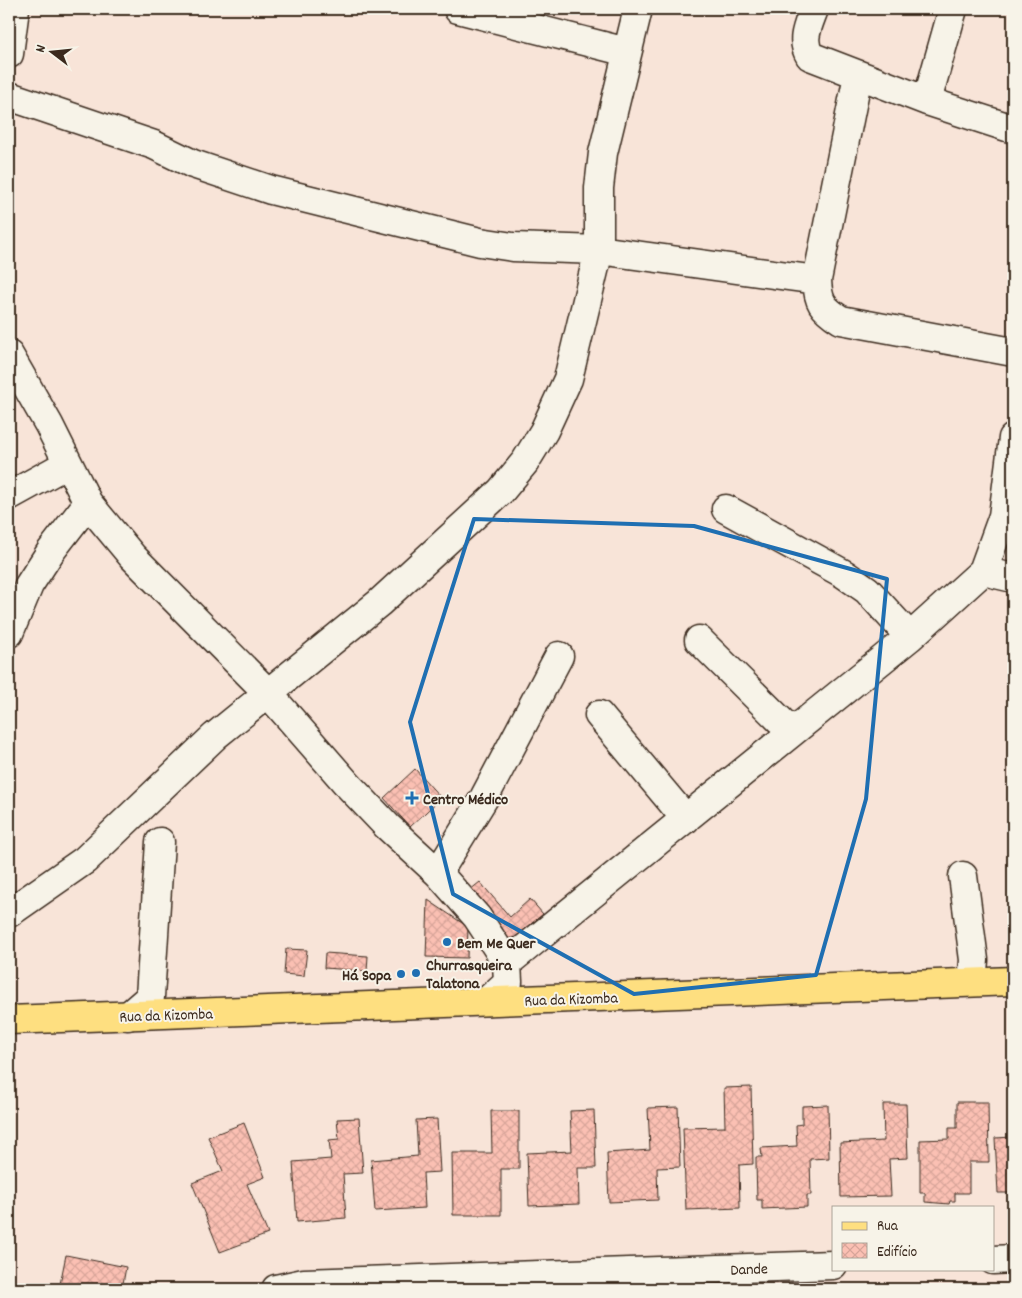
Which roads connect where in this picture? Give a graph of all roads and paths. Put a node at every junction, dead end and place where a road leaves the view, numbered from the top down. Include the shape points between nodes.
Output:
1 (15, 9) edge
2 (458, 9) edge
3 (638, 9) edge
4 (814, 9) edge
5 (953, 9) edge
6 (627, 52) junction
7 (9, 54) edge
8 (858, 75) junction
9 (9, 96) edge
10 (927, 101) junction
11 (1013, 129) edge
12 (599, 250) junction
13 (817, 280) junction
14 (1013, 352) edge
15 (9, 355) edge
16 (1013, 438) edge
17 (67, 464) junction
18 (9, 496) edge
19 (88, 503) junction
20 (726, 509) dead end
21 (983, 571) junction
22 (1013, 578) edge
23 (9, 634) edge
24 (910, 637) junction
25 (699, 640) dead end
26 (559, 656) dead end
27 (267, 692) junction
28 (599, 715) dead end
29 (792, 732) junction
30 (686, 818) junction
31 (160, 842) dead end
32 (438, 873) junction
33 (963, 876) dead end
34 (9, 913) edge
35 (507, 963) junction
36 (1013, 981) edge
37 (972, 982) junction
38 (487, 1001) junction
39 (128, 1016) junction
40 (9, 1020) edge
41 (1013, 1259) edge
42 (994, 1260) edge
43 (832, 1265) edge
44 (276, 1289) edge

1 - 7 street
2 - 6 street
3 - 6 street
4 - 8 street via 804,38 810,56
5 - 10 street
6 - 12 street via 603,153 599,188
8 - 10 street
8 - 13 street
9 - 12 street via 154,145 193,164 271,190 480,242 514,247
10 - 11 street
12 - 13 street
12 - 27 street via 568,378 544,431 525,462 501,491 379,603
13 - 14 street via 818,299 828,312 841,320
15 - 17 street
16 - 21 street via 1003,516
17 - 18 street
17 - 19 street
19 - 23 street via 30,584
19 - 27 street via 132,556
20 - 24 street via 844,574 867,590
21 - 22 street
21 - 24 street
24 - 29 street
25 - 29 street
26 - 32 street via 484,798
27 - 32 street via 348,785
27 - 34 street via 215,736 85,860
28 - 30 street
29 - 30 street
30 - 35 street
31 - 39 street via 150,997
32 - 35 street via 477,917
33 - 37 street via 974,960
35 - 38 street via 508,982
36 - 37 main road, Rua da Kizomba
37 - 38 main road, Rua da Kizomba
38 - 39 main road, Rua da Kizomba
39 - 40 main road, Rua da Kizomba
41 - 42 street
43 - 44 street, Dande via 304,1283

